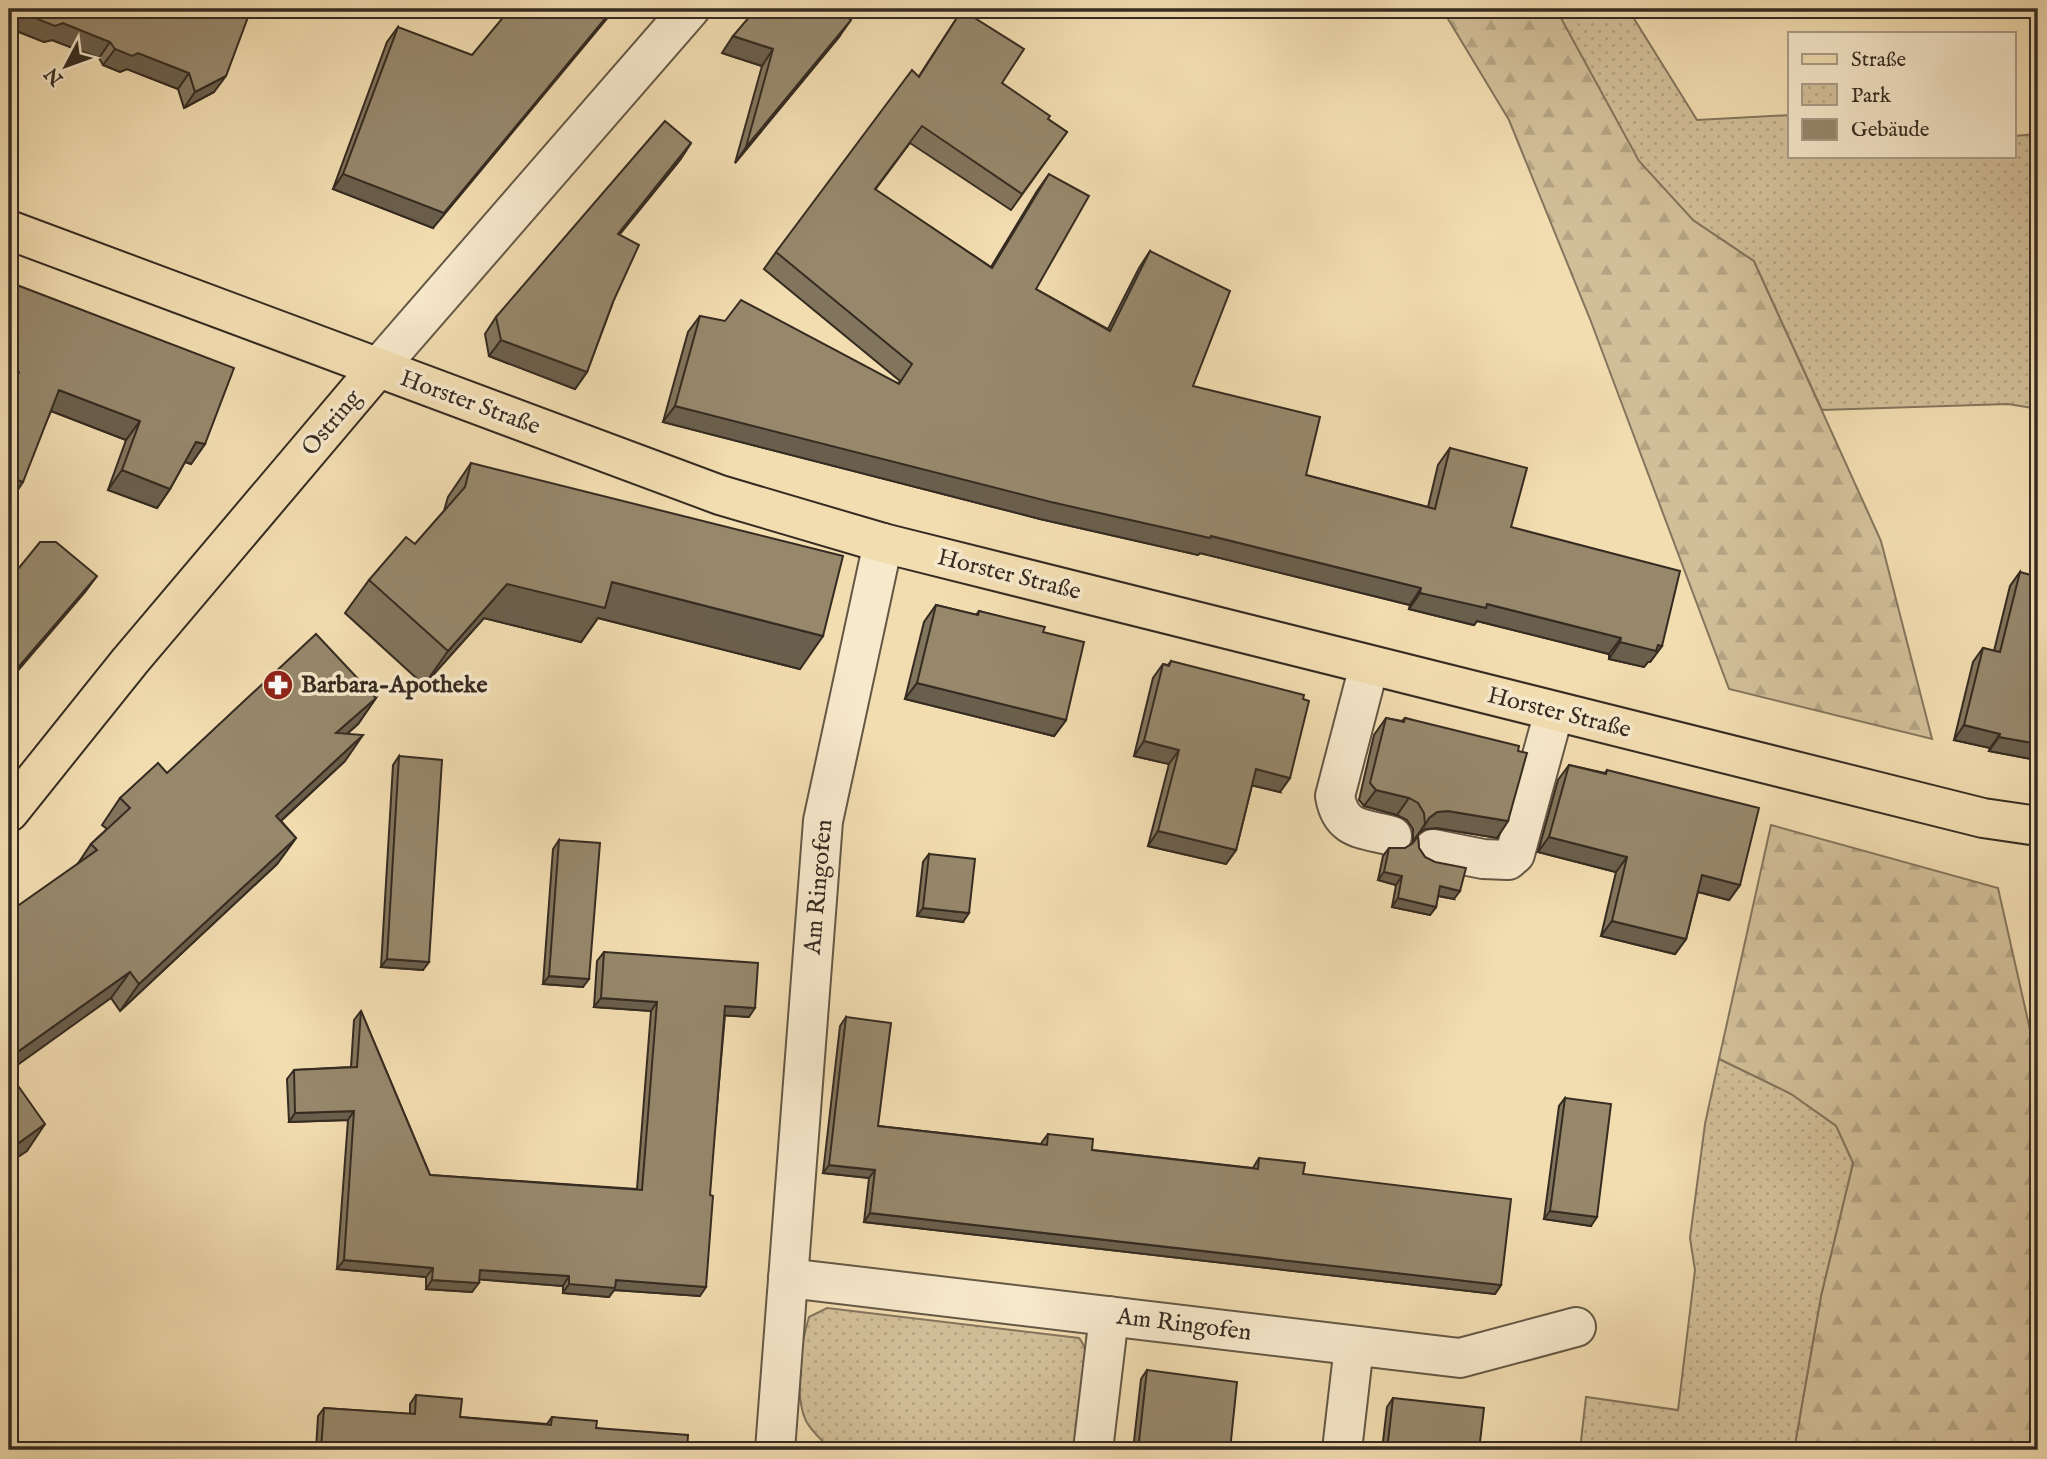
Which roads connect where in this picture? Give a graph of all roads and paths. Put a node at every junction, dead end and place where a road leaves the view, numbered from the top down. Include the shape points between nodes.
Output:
1 (690, 9) edge
2 (9, 230) edge
3 (377, 369) junction
4 (883, 543) junction
5 (1369, 666) junction
6 (1554, 712) junction
7 (9, 812) edge
8 (2038, 826) edge
9 (1392, 836) dead end
10 (1433, 849) dead end
11 (788, 1278) junction
12 (1109, 1316) junction
13 (1576, 1327) dead end
14 (1354, 1346) junction
15 (775, 1450) edge
16 (1093, 1450) edge
17 (1342, 1450) edge

1 - 3 street, Ostring
2 - 3 main road, Horster Straße
3 - 4 main road, Horster Straße via 719,495
3 - 7 main road, Ostring
4 - 5 main road, Horster Straße
4 - 11 street, Am Ringofen via 823,821
5 - 6 main road, Horster Straße
5 - 9 street via 1335,796 1338,812 1348,824
6 - 8 main road, Horster Straße via 1983,818
6 - 10 street via 1515,854 1508,860 1483,859
11 - 12 street, Am Ringofen
11 - 15 street, Am Ringofen
12 - 14 street, Am Ringofen
12 - 16 street
13 - 14 street, Am Ringofen via 1461,1359
14 - 17 street

